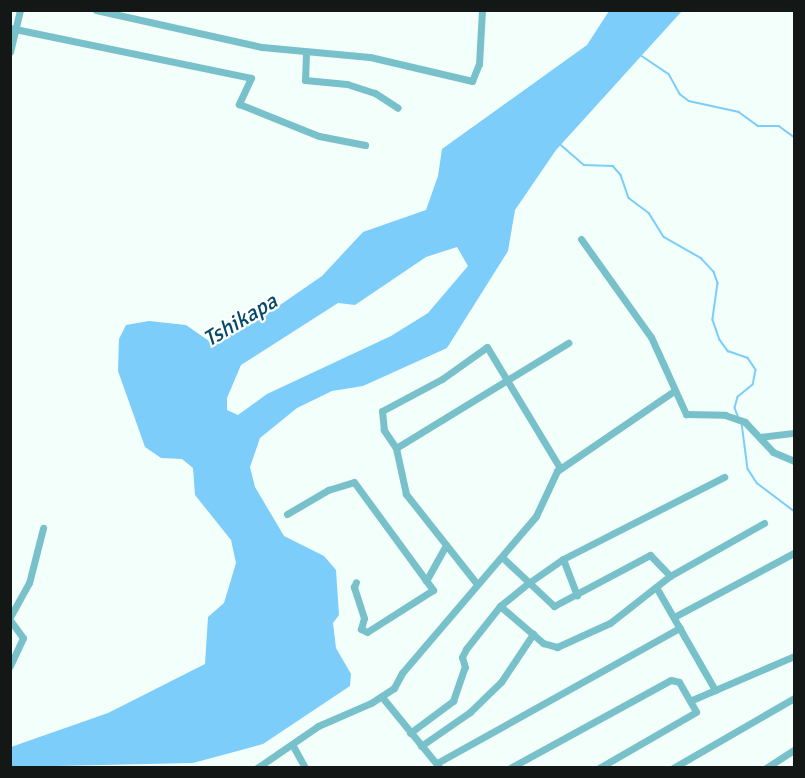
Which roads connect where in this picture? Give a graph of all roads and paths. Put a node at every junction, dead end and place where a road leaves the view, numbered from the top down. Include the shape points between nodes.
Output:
1 (20, 10) edge
2 (96, 10) edge
3 (482, 10) edge
4 (108, 12) edge
5 (14, 29) edge
6 (10, 52) edge
7 (306, 53) junction
8 (398, 108) dead end
9 (365, 145) dead end
10 (581, 239) dead end
11 (568, 343) dead end
12 (507, 382) junction
13 (674, 391) junction
14 (795, 433) edge
15 (760, 437) junction
16 (396, 447) junction
17 (795, 461) edge
18 (560, 468) junction
19 (724, 477) dead end
20 (287, 514) dead end
21 (764, 523) dead end
22 (43, 528) dead end
23 (446, 545) junction
24 (795, 553) edge
25 (502, 558) junction
26 (563, 559) junction
27 (670, 576) junction
28 (426, 581) junction
29 (356, 582) dead end
30 (530, 582) junction
31 (477, 584) junction
32 (656, 587) junction
33 (577, 595) junction
34 (500, 606) junction
35 (674, 617) junction
36 (10, 619) edge
37 (680, 628) junction
38 (533, 634) junction
39 (795, 656) edge
40 (10, 666) edge
41 (715, 690) junction
42 (382, 697) junction
43 (795, 698) edge
44 (692, 700) junction
45 (410, 733) junction
46 (293, 746) junction
47 (421, 746) junction
48 (795, 750) edge
49 (439, 765) edge
50 (257, 768) edge
51 (305, 768) edge
52 (510, 768) edge
53 (599, 768) edge
54 (674, 768) edge
55 (766, 768) edge

1 - 5 street
2 - 4 street
3 - 7 street via 479,64 472,81 370,57
4 - 7 street via 262,47
5 - 6 street
5 - 9 street via 251,78 238,104 319,136
7 - 8 street via 305,80 355,86
10 - 13 street via 651,337
11 - 12 street
12 - 16 street
12 - 16 street via 485,348 449,374 382,411 384,430
12 - 18 street
13 - 15 street via 688,416 716,414 736,419
13 - 18 street
14 - 15 street
15 - 17 street via 773,452
16 - 23 street via 406,494
18 - 25 street via 536,516
19 - 26 street
20 - 28 street via 328,490 354,482
21 - 27 street
22 - 36 street via 29,583
23 - 28 street
23 - 31 street
24 - 35 street
25 - 30 street
25 - 31 street
26 - 30 street
26 - 33 street
27 - 32 street
27 - 33 street via 650,555
28 - 29 street via 433,590 367,633 362,629 364,618 354,587
30 - 33 street via 554,606
30 - 34 street
31 - 42 street via 402,673 394,688
32 - 35 street
32 - 38 street via 610,623 557,647 549,647
34 - 38 street
34 - 45 street via 462,657 465,667 453,701
35 - 37 street
36 - 40 street via 23,638
37 - 41 street
37 - 49 street
38 - 47 street via 501,682 470,712
39 - 41 street
41 - 44 street
42 - 45 street
42 - 46 street via 318,726
43 - 54 street
44 - 52 street via 679,682 671,680
44 - 53 street via 696,712
45 - 47 street
46 - 50 street
46 - 51 street
47 - 49 street
48 - 55 street

